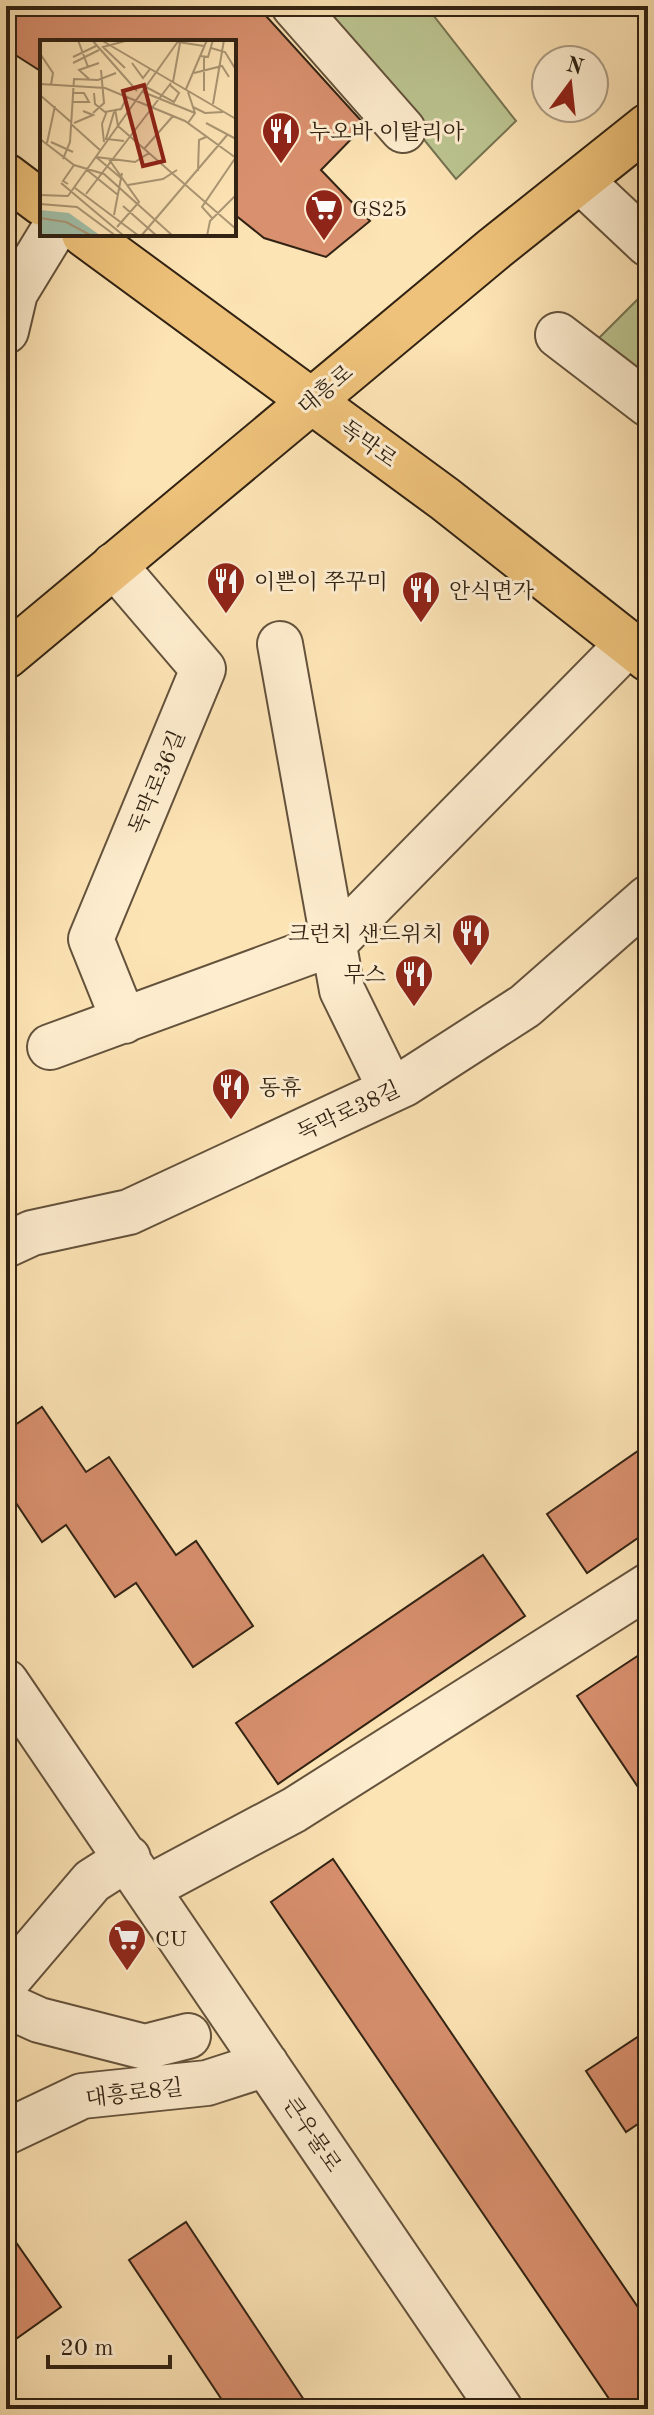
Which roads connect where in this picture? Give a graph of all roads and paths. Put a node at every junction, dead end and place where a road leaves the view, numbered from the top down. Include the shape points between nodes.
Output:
1 (294, 6) edge
2 (648, 126) edge
3 (403, 130) dead end
4 (6, 176) edge
5 (581, 181) junction
6 (40, 202) edge
7 (50, 236) edge
8 (87, 236) edge
9 (648, 244) edge
10 (6, 331) edge
11 (558, 335) dead end
12 (311, 401) junction
13 (648, 404) edge
14 (114, 565) junction
15 (280, 644) dead end
16 (638, 652) edge
17 (6, 656) edge
18 (648, 898) edge
19 (334, 943) junction
20 (124, 1021) junction
21 (50, 1047) dead end
22 (391, 1090) junction
23 (6, 1245) edge
24 (648, 1586) edge
25 (6, 1682) edge
26 (138, 1873) junction
27 (6, 1982) edge
28 (6, 2005) edge
29 (188, 2036) dead end
30 (266, 2064) junction
31 (6, 2132) edge
32 (500, 2409) edge

1 - 3 street
2 - 5 main road, 대흥로
4 - 6 main road
5 - 9 street
5 - 12 main road, 대흥로
7 - 10 street via 15,293
8 - 12 main road, 독막로
11 - 13 street
12 - 14 main road, 대흥로
12 - 16 main road, 독막로
14 - 17 main road, 대흥로
14 - 20 street, 독막로36길 via 203,669 91,939
15 - 19 street
16 - 19 street
18 - 22 street, 독막로38길 via 525,1006
19 - 20 street
19 - 22 street via 342,990
20 - 21 street
22 - 23 street, 독막로38길 via 129,1212 32,1233
24 - 26 street via 294,1810
25 - 26 street, 큰우물로
26 - 27 street via 92,1881
26 - 30 street, 큰우물로
28 - 29 street via 39,2020 145,2047
30 - 31 street, 대흥로8길 via 207,2083 82,2096
30 - 32 street, 큰우물로

